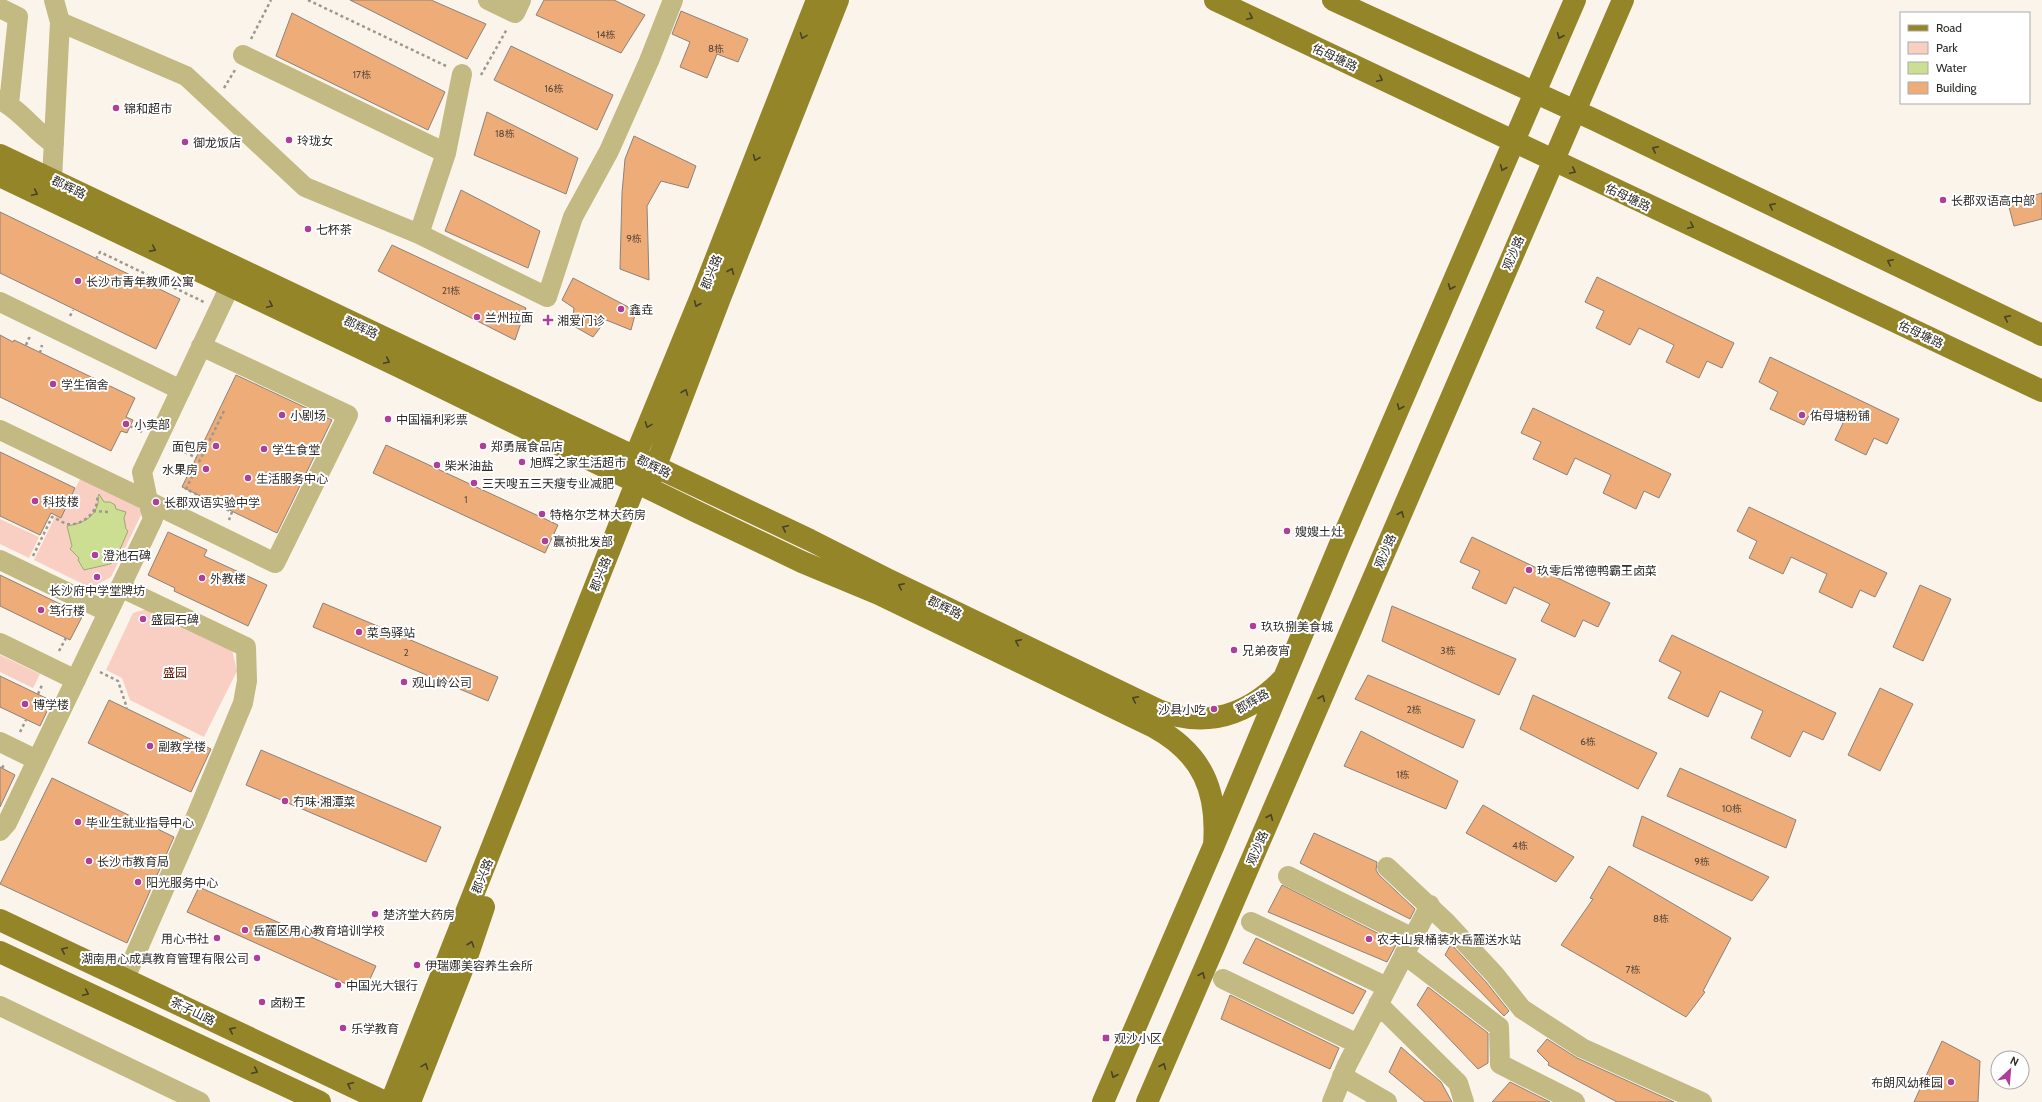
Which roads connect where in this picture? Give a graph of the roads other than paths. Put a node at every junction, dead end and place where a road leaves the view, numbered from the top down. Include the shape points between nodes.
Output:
1 (54, 0) edge
2 (488, 0) edge
3 (673, 0) edge
4 (817, 0) edge
5 (838, 0) edge
6 (1215, 0) edge
7 (1333, 0) edge
8 (1575, 0) edge
9 (1623, 0) edge
10 (518, 7) edge
11 (0, 8) edge
12 (60, 22) junction
13 (243, 55) dead end
14 (462, 74) road end
15 (1535, 94) junction
16 (4, 102) edge
17 (1575, 111) junction
18 (1514, 142) junction
19 (54, 144) junction
20 (446, 153) junction
21 (0, 155) edge
22 (1553, 161) junction
23 (0, 176) edge
24 (52, 179) junction
25 (419, 234) junction
26 (230, 286) junction
27 (0, 302) edge
28 (2042, 335) edge
29 (201, 346) junction
30 (181, 390) junction
31 (2042, 391) edge
32 (0, 430) edge
33 (635, 457) junction
34 (655, 467) junction
35 (642, 486) junction
36 (148, 501) junction
37 (0, 560) edge
38 (120, 587) junction
39 (108, 612) junction
40 (0, 643) edge
41 (80, 672) junction
42 (1284, 678) junction
43 (0, 742) edge
44 (37, 760) junction
45 (0, 831) edge
46 (1214, 845) junction
47 (1387, 867) dead end
48 (1288, 876) dead end
49 (1430, 905) junction
50 (0, 920) edge
51 (1251, 922) dead end
52 (1409, 946) junction
53 (0, 952) edge
54 (125, 978) junction
55 (1224, 979) dead end
56 (1383, 996) junction
57 (0, 1006) edge
58 (1358, 1044) junction
59 (1342, 1076) junction
60 (200, 1102) edge
61 (320, 1102) edge
62 (385, 1102) edge
63 (391, 1102) edge
64 (410, 1102) edge
65 (1103, 1102) edge
66 (1147, 1102) edge
67 (1332, 1102) edge
68 (1388, 1102) edge
69 (1464, 1102) edge
70 (1575, 1102) edge
71 (1702, 1102) edge

1 - 12 street
2 - 10 street
3 - 25 street via 609,151 573,217 547,297
4 -> 33 main road, 郡兴路
34 -> 5 main road, 郡兴路
6 -> 18 main road, 佑母塘路
7 - 15 main road
8 -> 15 main road
9 - 17 main road, 观沙路
11 - 16 street via 18,17
12 - 19 street
12 - 25 street via 186,76 305,187
13 - 20 street
14 - 20 street
15 - 17 main road
15 - 18 main road
16 - 19 street
17 - 22 main road, 观沙路
28 -> 17 main road
18 - 22 main road, 佑母塘路
18 -> 42 main road
19 - 24 street
20 - 25 street
21 - 24 main road, 郡辉路
22 -> 31 main road, 佑母塘路
66 -> 22 main road, 观沙路
23 -> 26 main road, 郡辉路
24 - 33 main road, 郡辉路
26 - 29 street
26 -> 35 main road, 郡辉路
27 - 30 street
29 - 30 street
29 - 36 street via 348,415 274,563
30 - 36 street via 142,472
32 - 36 street
33 - 34 main road, 郡辉路
33 - 35 main road, 郡兴路
34 - 35 main road, 郡兴路
42 -> 34 main road, 郡辉路 via 1259,700 1230,714 1200,720 1173,716
35 - 46 main road, 郡辉路 via 802,562 879,594 1167,734 1190,754 1208,785 1215,813
35 - 63 main road, 郡兴路
64 -> 35 main road, 郡兴路 via 466,960
36 - 38 street via 153,519
37 - 39 street
38 - 39 street
38 - 54 street via 246,647 243,703
39 - 41 street
40 - 41 street
41 - 44 street
42 - 46 main road
43 - 44 street
44 - 45 street via 7,823
46 -> 65 main road
47 - 49 street
48 - 52 street
49 - 52 street
49 - 71 street via 1495,975 1522,1009 1582,1048
54 -> 50 main road, 茶子山路
51 - 56 street
52 - 56 street
52 - 70 street via 1499,1027 1500,1064
53 -> 61 main road
62 -> 54 main road, 茶子山路
55 - 58 street
56 - 58 street
56 - 69 street via 1458,1083
57 - 60 street
58 - 59 street
59 - 67 street
59 - 68 street

